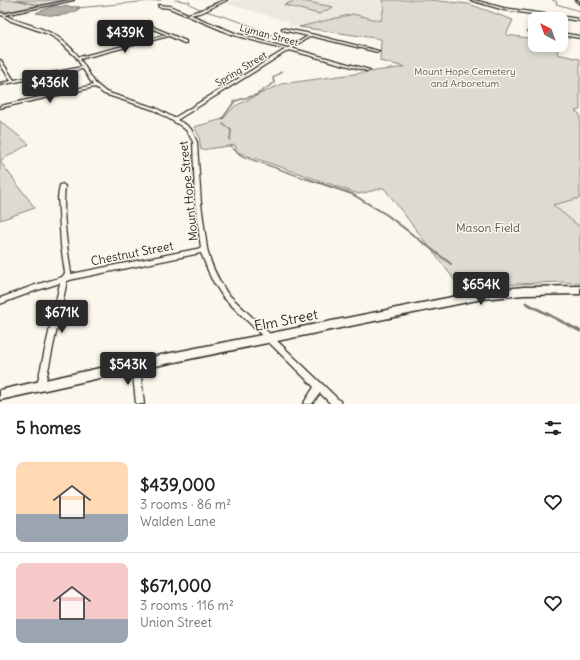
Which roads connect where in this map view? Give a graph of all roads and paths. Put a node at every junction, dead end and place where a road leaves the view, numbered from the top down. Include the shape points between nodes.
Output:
1 (73, 0) edge
2 (226, 0) edge
3 (471, 0) edge
4 (576, 0) edge
5 (580, 3) edge
6 (159, 6) dead end
7 (1, 14) edge
8 (187, 15) junction
9 (580, 20) edge
10 (152, 24) dead end
11 (283, 29) dead end
12 (169, 35) junction
13 (311, 35) junction
14 (568, 35) edge
15 (580, 37) edge
16 (185, 42) dead end
17 (289, 49) junction
18 (377, 51) dead end
19 (78, 58) junction
20 (0, 61) edge
21 (84, 68) junction
22 (368, 70) dead end
23 (13, 81) junction
24 (0, 84) edge
25 (96, 86) junction
26 (0, 107) edge
27 (174, 120) junction
28 (62, 186) dead end
29 (205, 250) junction
30 (64, 279) junction
31 (580, 290) edge
32 (0, 301) edge
33 (268, 338) junction
34 (136, 365) junction
35 (41, 385) junction
36 (319, 387) junction
37 (0, 395) edge
38 (140, 404) edge
39 (307, 404) edge
40 (337, 404) edge

1 - 7 street
2 - 8 street
3 - 9 street via 504,9
4 - 5 street
6 - 8 street, Lyman Street via 169,7
7 - 19 street, Mount Hope Street via 49,33 64,43
8 - 17 street, Lyman Street via 234,34
10 - 12 street via 152,27
11 - 13 street
12 - 16 street
12 - 19 street
13 - 17 street, Spring Street
13 - 18 street
14 - 15 street
17 - 22 street, Lyman Street
17 - 27 street, Spring Street
19 - 21 street, Mount Hope Street
20 - 23 street
21 - 23 street
21 - 25 street, Mount Hope Street
23 - 24 street
25 - 26 street
25 - 27 street, Mount Hope Street via 105,93 145,106
27 - 29 street, Mount Hope Street via 189,130 195,142 198,203
28 - 30 street via 64,246 68,273
29 - 30 street, Chestnut Street
29 - 33 street, Mount Hope Street via 214,278 225,295
30 - 32 street, Chestnut Street
30 - 35 street
31 - 33 main road, Elm Street via 482,295
33 - 34 main road, Elm Street
33 - 36 street, Mount Hope Street
34 - 35 main road, Elm Street
34 - 38 street
35 - 37 main road, Elm Street
36 - 39 street
36 - 40 street, Mount Hope Street

